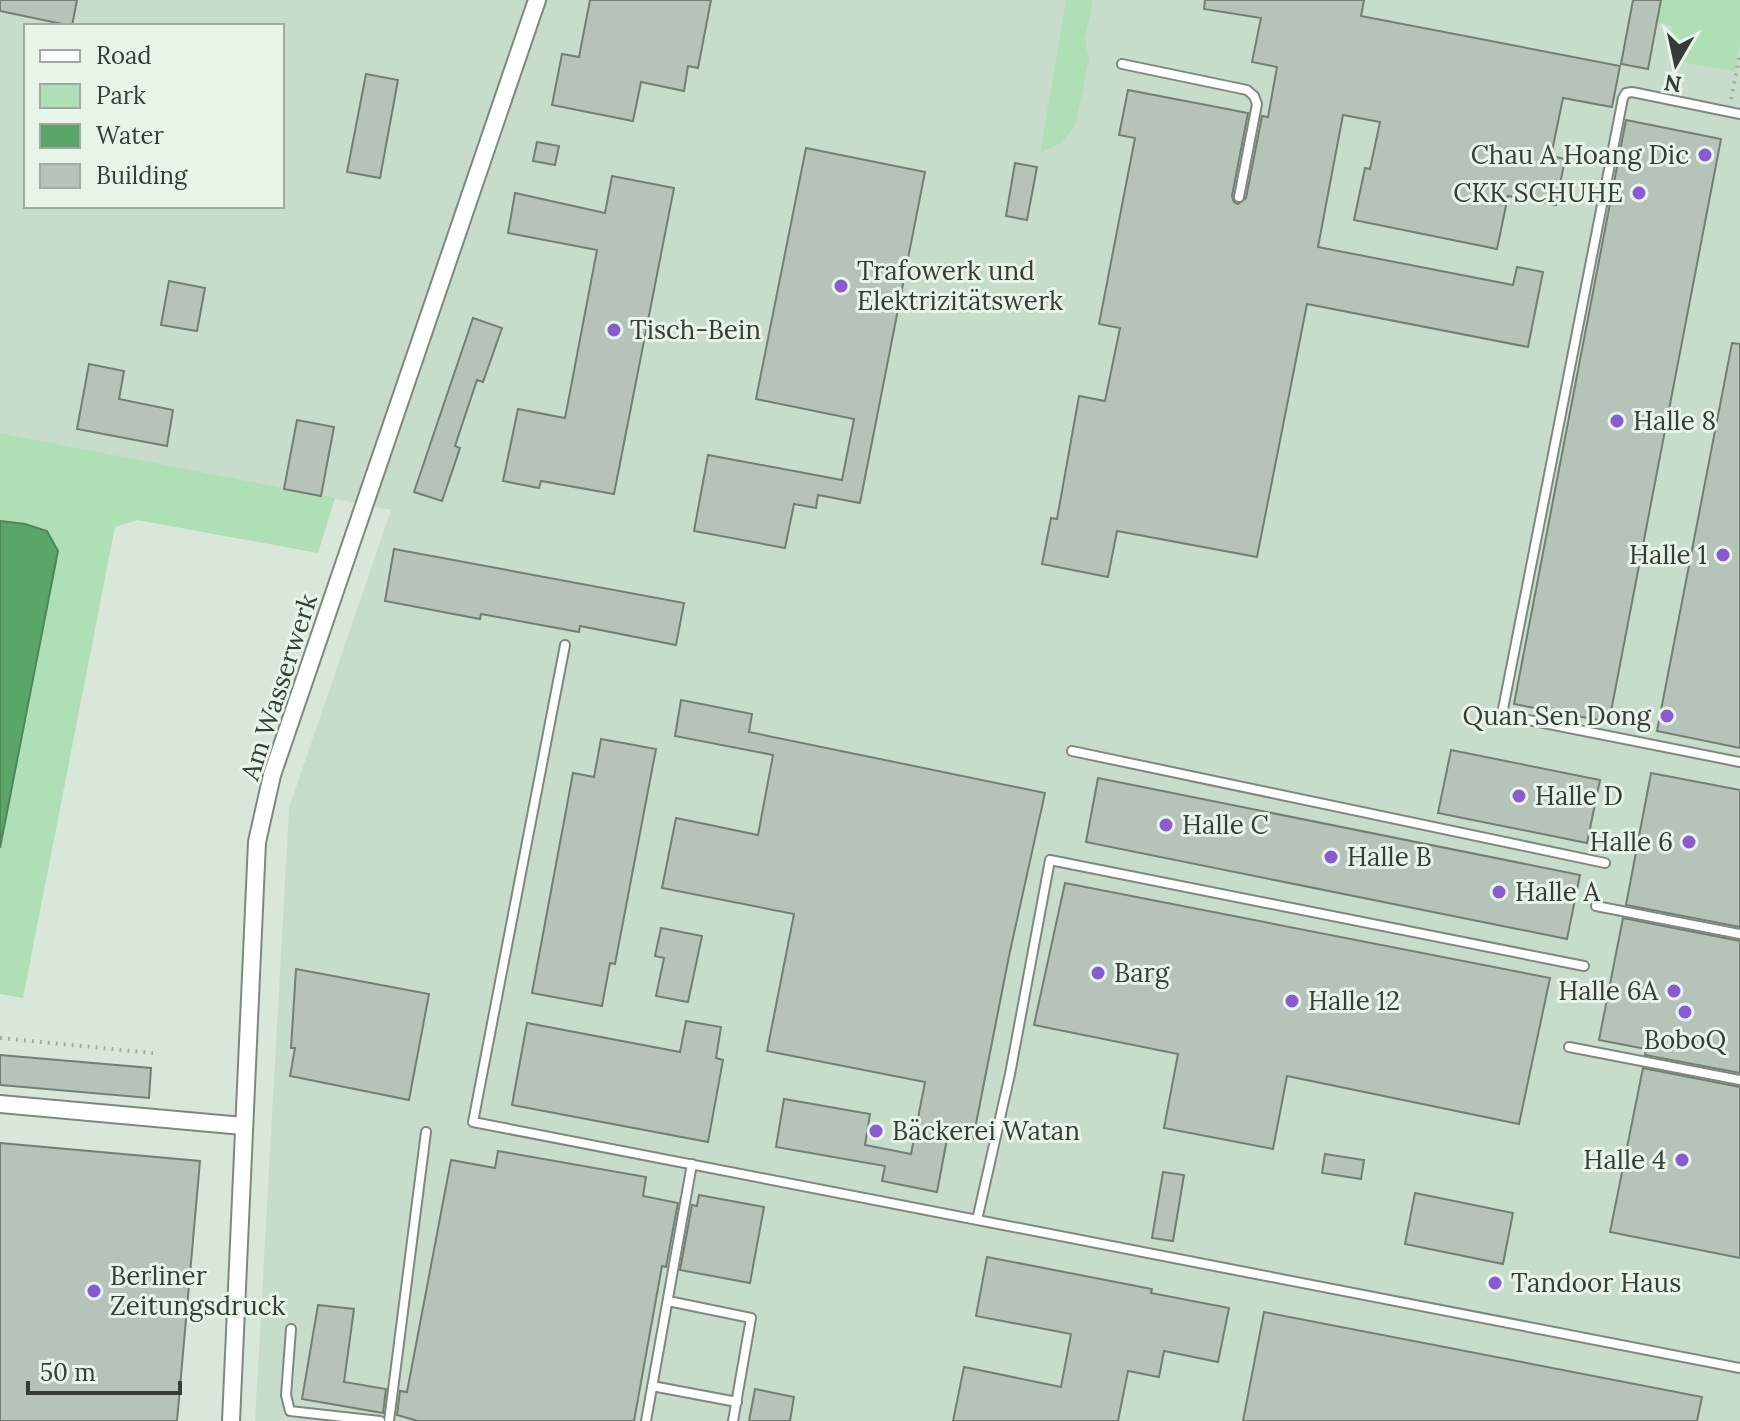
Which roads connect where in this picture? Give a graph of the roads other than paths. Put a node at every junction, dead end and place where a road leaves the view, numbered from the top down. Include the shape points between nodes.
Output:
1 (537, 0) edge
2 (1122, 64) dead end
3 (1740, 114) edge
4 (1239, 197) dead end
5 (565, 645) dead end
6 (1072, 751) dead end
7 (1740, 762) edge
8 (1605, 863) dead end
9 (1596, 906) dead end
10 (1740, 934) edge
11 (1584, 966) dead end
12 (1569, 1047) dead end
13 (1740, 1080) edge
14 (0, 1104) edge
15 (243, 1126) junction
16 (426, 1132) dead end
17 (692, 1164) junction
18 (977, 1220) junction
19 (668, 1301) junction
20 (291, 1329) dead end
21 (1740, 1368) edge
22 (652, 1386) junction
23 (737, 1402) junction
24 (231, 1421) edge
25 (380, 1421) edge
26 (389, 1421) edge
27 (646, 1421) edge
28 (733, 1421) edge

1 - 15 street, Am Wasserwerk via 272,775 257,842
2 - 4 lane via 1247,90 1254,96 1257,104
3 - 7 lane via 1632,92 1623,98 1504,714
5 - 17 lane via 473,1122
6 - 8 lane
9 - 10 lane
11 - 18 lane via 1050,860
12 - 13 lane
14 - 15 street
15 - 24 street, Am Wasserwerk
16 - 26 lane
17 - 18 lane
17 - 19 lane
18 - 21 lane
19 - 22 lane
19 - 23 lane via 751,1318
20 - 25 lane via 286,1395 290,1411
22 - 23 lane
22 - 27 lane
23 - 28 lane

